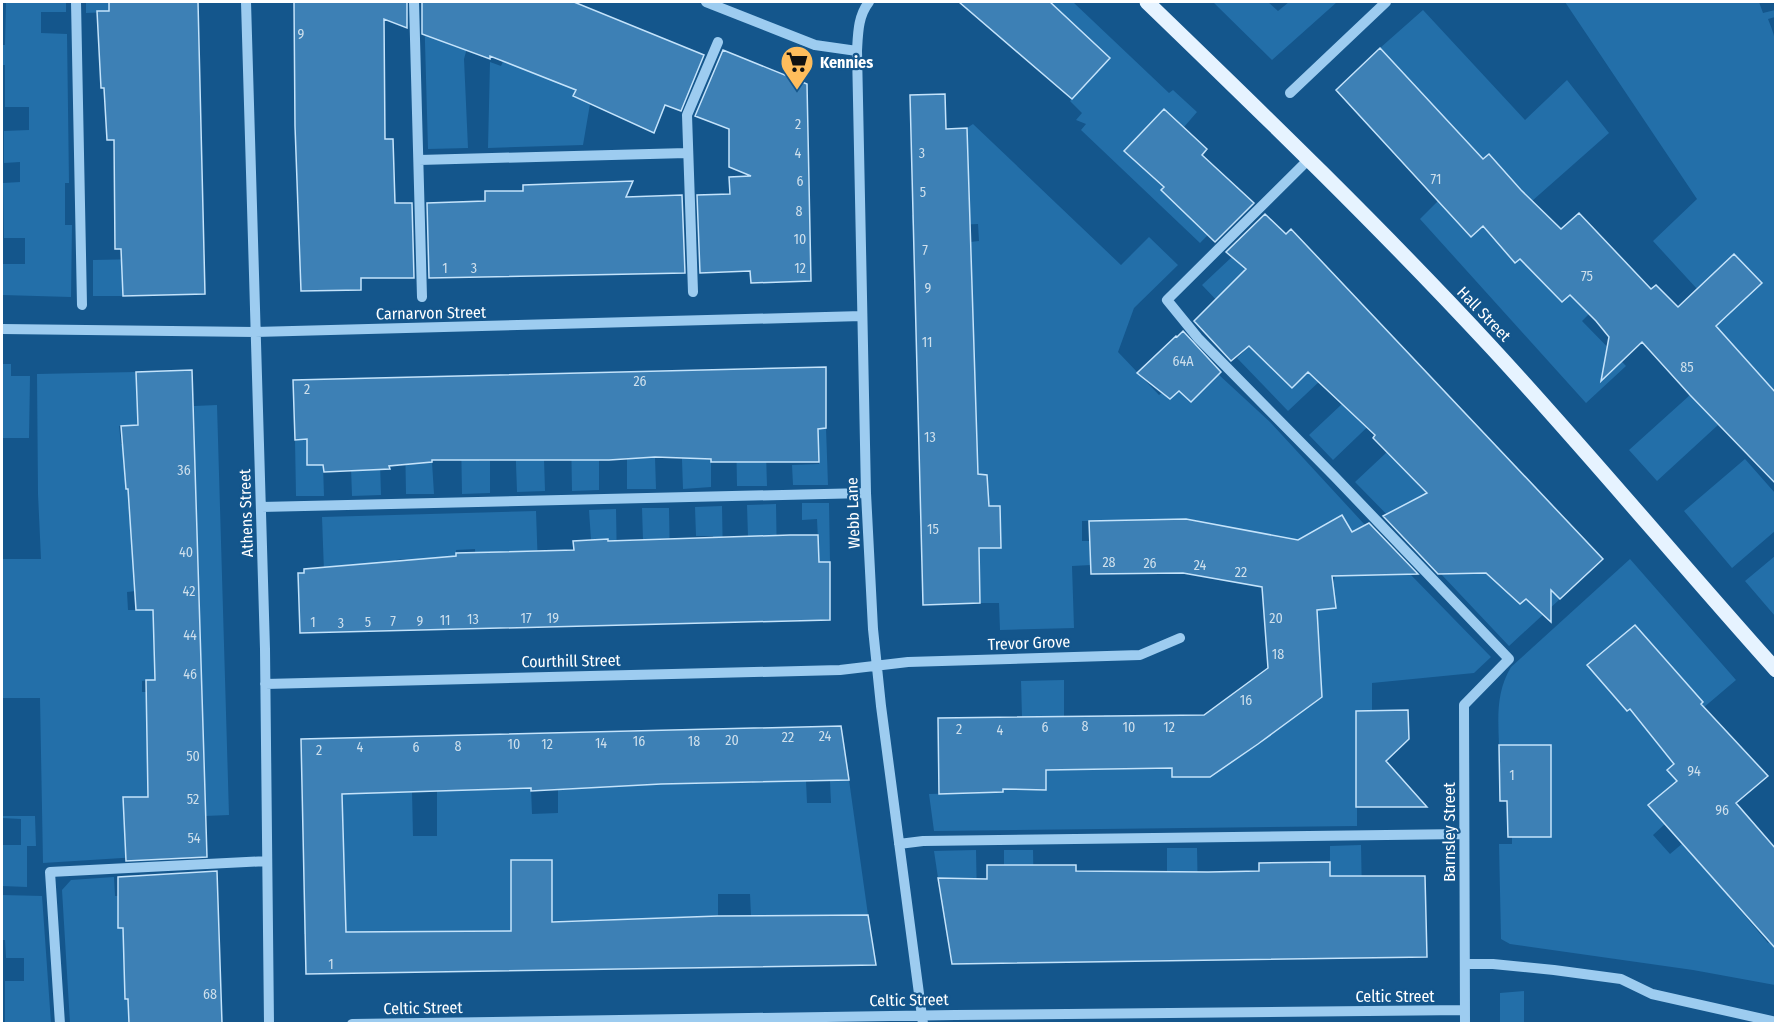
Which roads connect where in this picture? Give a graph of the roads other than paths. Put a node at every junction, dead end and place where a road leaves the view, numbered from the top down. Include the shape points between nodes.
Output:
1 (76, 2) edge
2 (246, 2) edge
3 (414, 2) edge
4 (706, 2) edge
5 (869, 2) edge
6 (1147, 2) edge
7 (1386, 2) edge
8 (718, 42) dead end
9 (857, 51) junction
10 (1290, 93) dead end
11 (687, 153) junction
12 (1309, 159) junction
13 (419, 160) junction
14 (693, 292) dead end
15 (422, 297) dead end
16 (82, 305) dead end
17 (862, 316) junction
18 (2, 329) edge
19 (255, 332) junction
20 (866, 493) junction
21 (261, 507) junction
22 (1180, 638) dead end
23 (876, 665) junction
24 (1776, 670) edge
25 (265, 684) junction
26 (1464, 834) junction
27 (898, 844) junction
28 (267, 861) junction
29 (1465, 964) junction
30 (1465, 1010) junction
31 (923, 1019) edge
32 (1776, 1022) edge
33 (60, 1023) edge
34 (269, 1023) edge
35 (352, 1023) edge
36 (1465, 1023) edge

1 - 16 street
2 - 19 street, Athens Street
3 - 13 street
4 - 9 street via 815,45
5 - 9 street, Webb Lane via 859,25
6 - 12 main road, Hall Street
7 - 10 street
8 - 11 street via 687,115
9 - 17 street, Webb Lane
11 - 13 street
11 - 14 street
12 - 24 main road, Hall Street via 1490,346
12 - 26 street, Barnsley Street via 1167,300 1198,338 1509,659 1464,705
13 - 15 street
17 - 19 street, Carnarvon Street
17 - 20 street, Webb Lane
18 - 19 street, Carnarvon Street
19 - 21 street, Athens Street
20 - 21 street
20 - 23 street, Webb Lane
21 - 25 street, Athens Street
22 - 23 street, Trevor Grove via 1140,655
23 - 25 street, Courthill Street via 840,670
23 - 27 street, Webb Lane
25 - 28 street, Athens Street
26 - 27 street
26 - 29 street, Barnsley Street
27 - 31 street, Webb Lane
28 - 33 street via 50,872
28 - 34 street, Athens Street
29 - 30 street, Barnsley Street
29 - 32 street via 1621,979 1652,994
30 - 31 street, Celtic Street
30 - 36 street, Barnsley Street
31 - 35 street, Celtic Street

